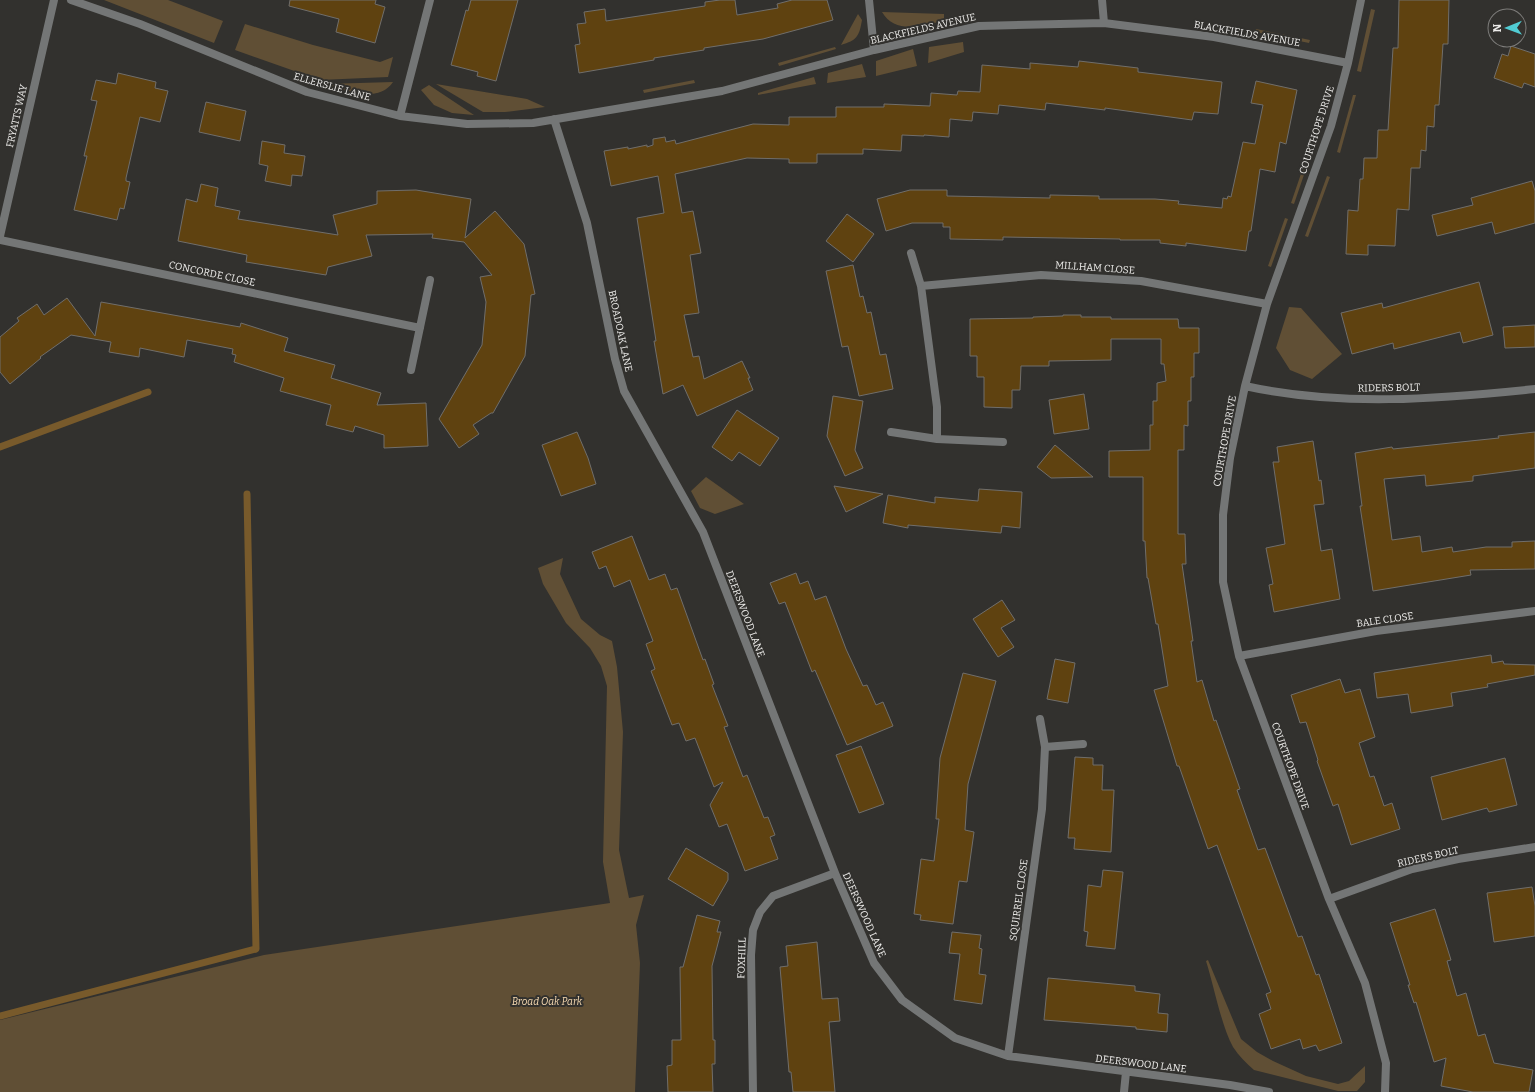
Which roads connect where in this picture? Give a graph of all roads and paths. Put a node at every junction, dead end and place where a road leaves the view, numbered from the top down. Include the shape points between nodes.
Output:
1 (54, 0) edge
2 (71, 0) edge
3 (430, 0) edge
4 (868, 0) edge
5 (1102, 0) edge
6 (1361, 0) edge
7 (1104, 23) junction
8 (874, 50) junction
9 (1348, 63) junction
10 (400, 116) junction
11 (554, 119) junction
12 (0, 236) edge
13 (0, 240) edge
14 (911, 253) dead end
15 (430, 280) dead end
16 (921, 286) junction
17 (1267, 304) junction
18 (420, 328) junction
19 (411, 370) dead end
20 (1245, 386) junction
21 (1535, 389) edge
22 (891, 432) dead end
23 (937, 439) junction
24 (1003, 442) dead end
25 (703, 532) joint
26 (1535, 612) edge
27 (1239, 656) junction
28 (1040, 719) dead end
29 (1083, 744) dead end
30 (1045, 747) junction
31 (1535, 847) edge
32 (835, 873) junction
33 (1329, 899) junction
34 (1008, 1056) junction
35 (1126, 1072) junction
36 (753, 1092) edge
37 (1124, 1092) edge
38 (1268, 1092) edge
39 (1385, 1092) edge

1 - 12 street, FRYATTS WAY
2 - 10 street, ELLERSLIE LANE via 140,24 306,92
3 - 10 street
4 - 8 street
5 - 7 street
6 - 9 street, COURTHOPE DRIVE
7 - 8 street, BLACKFIELDS AVENUE via 979,26
7 - 9 street, BLACKFIELDS AVENUE via 1214,37
8 - 11 street, BLACKFIELDS AVENUE via 722,91
9 - 17 street, COURTHOPE DRIVE via 1331,126
10 - 11 street, ELLERSLIE LANE via 467,124 533,123
11 - 25 street, BROADOAK LANE via 587,223 624,391
13 - 18 street, CONCORDE CLOSE
14 - 16 street
15 - 18 street
16 - 17 street, MILLHAM CLOSE via 1041,275 1141,281
16 - 23 street via 937,407
17 - 20 street, COURTHOPE DRIVE
18 - 19 street
20 - 21 street, RIDERS BOLT via 1271,392 1364,400 1484,395
20 - 27 street, COURTHOPE DRIVE via 1230,458 1223,515 1223,582
22 - 23 street
23 - 24 street
25 - 32 street, DEERSWOOD LANE
26 - 27 street, BALE CLOSE via 1376,631
27 - 33 street, COURTHOPE DRIVE
28 - 30 street, SQUIRREL CLOSE
29 - 30 street
30 - 34 street, SQUIRREL CLOSE via 1042,809
31 - 33 street, RIDERS BOLT via 1412,869
32 - 34 street, DEERSWOOD LANE via 874,963 902,1000 956,1038
32 - 36 street, FOXHILL via 773,896 760,912 753,930
33 - 39 street, COURTHOPE DRIVE via 1365,983 1386,1063
34 - 35 street, DEERSWOOD LANE
35 - 37 street
35 - 38 street, DEERSWOOD LANE

